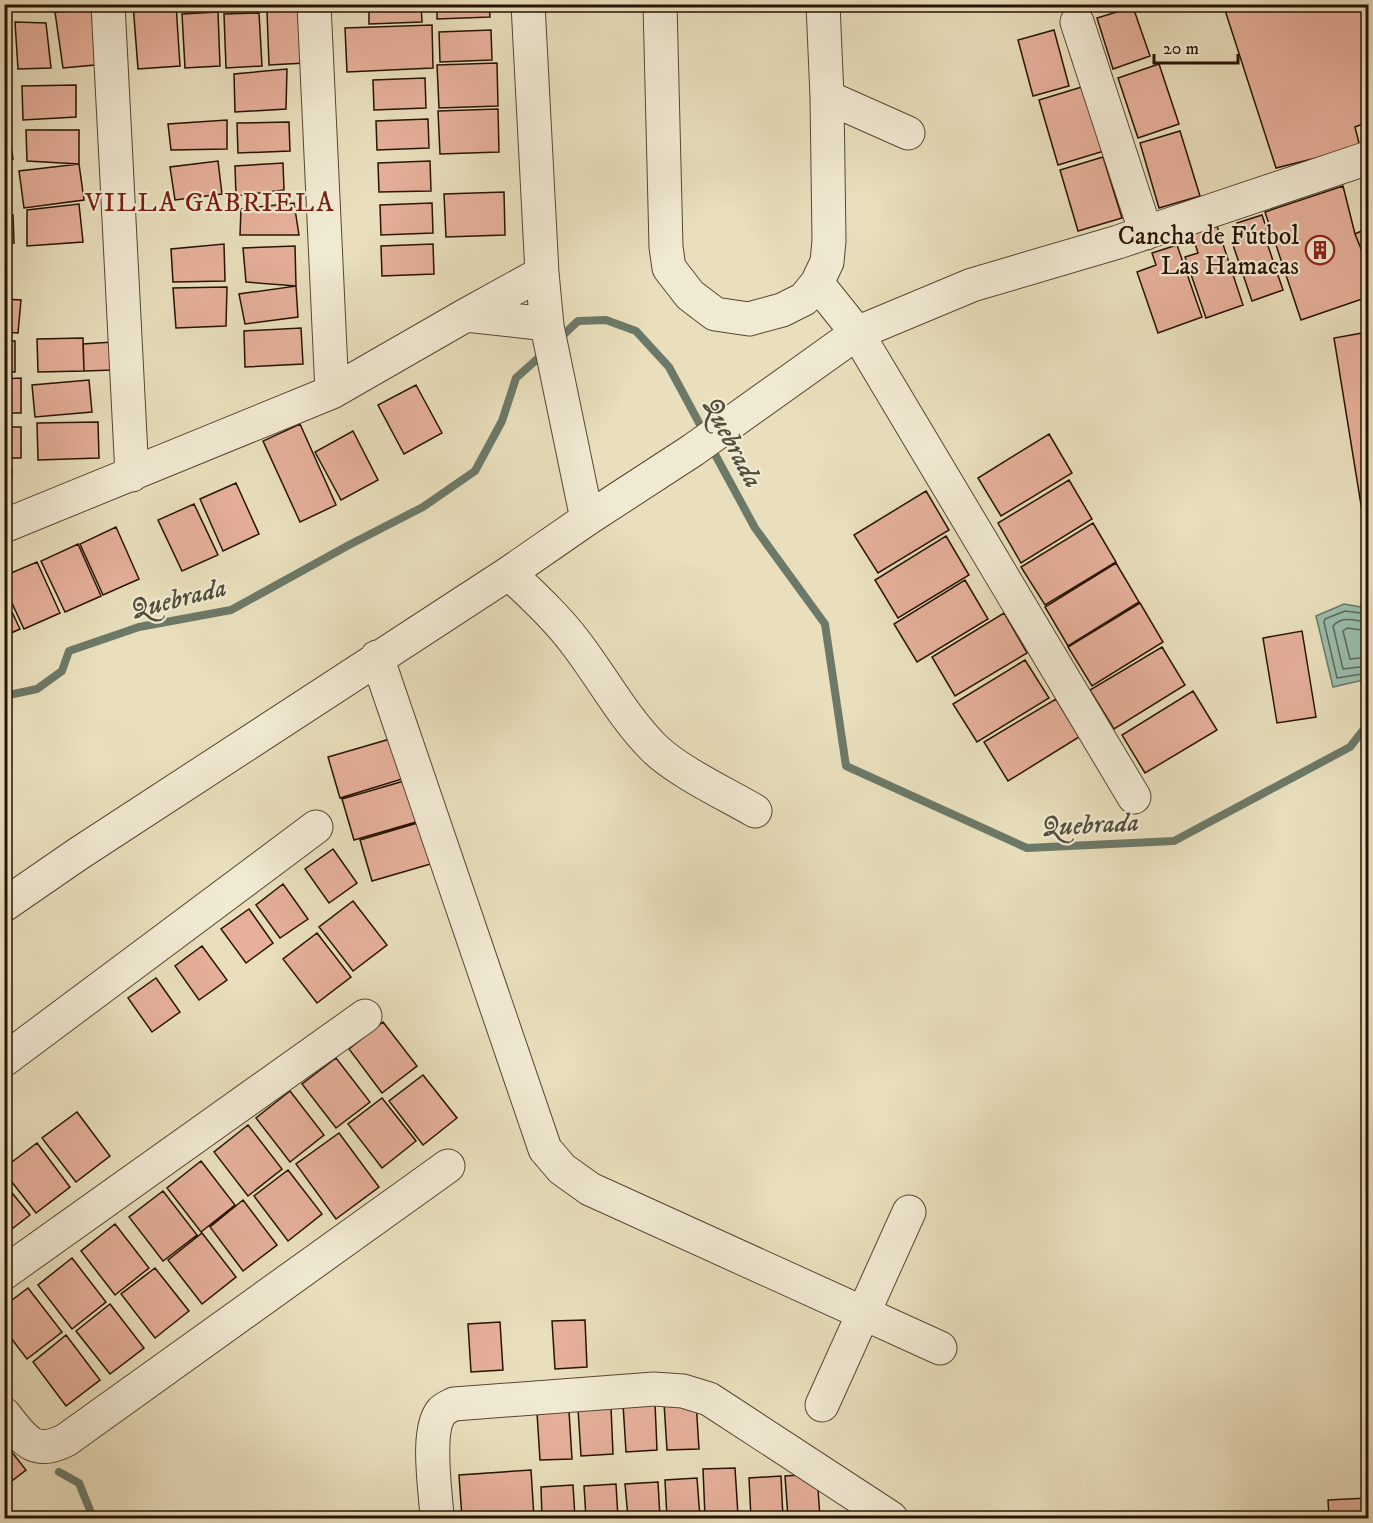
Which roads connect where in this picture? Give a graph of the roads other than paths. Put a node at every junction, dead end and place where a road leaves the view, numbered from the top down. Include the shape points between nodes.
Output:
1 (108, 4) edge
2 (314, 4) edge
3 (528, 4) edge
4 (660, 4) edge
5 (823, 4) edge
6 (1077, 22) dead end
7 (827, 97) junction
8 (908, 133) dead end
9 (1368, 158) edge
10 (1146, 233) junction
11 (542, 273) junction
12 (817, 283) junction
13 (466, 315) junction
14 (547, 325) junction
15 (857, 333) junction
16 (332, 392) junction
17 (132, 475) junction
18 (586, 519) junction
19 (4, 526) edge
20 (509, 573) junction
21 (377, 657) junction
22 (1134, 797) dead end
23 (755, 811) dead end
24 (316, 827) dead end
25 (4, 905) edge
26 (365, 1016) dead end
27 (4, 1060) edge
28 (448, 1166) dead end
29 (909, 1212) dead end
30 (4, 1273) edge
31 (864, 1313) junction
32 (940, 1348) dead end
33 (822, 1405) dead end
34 (4, 1414) edge
35 (437, 1518) edge
36 (891, 1518) edge

1 - 17 street
2 - 16 street
3 - 11 street
4 - 12 street via 669,268 690,295 715,314 749,320 804,299
5 - 7 street
6 - 10 street
7 - 8 street
7 - 12 street via 829,241 827,262
9 - 10 street
10 - 15 street via 972,285
11 - 13 street
11 - 14 street
12 - 15 street
13 - 14 street
13 - 16 street
14 - 18 street
15 - 18 street via 727,427
15 - 22 street
16 - 17 street
17 - 19 street
18 - 20 street
20 - 21 street
20 - 23 street via 557,619 636,729 656,750
21 - 25 street
21 - 31 street via 544,1149 562,1169 590,1189
24 - 27 street
26 - 30 street
28 - 34 street via 56,1446 33,1446
29 - 31 street
31 - 32 street
31 - 33 street
35 - 36 street via 432,1438 435,1422 443,1410 468,1402 654,1389 683,1390 710,1399

